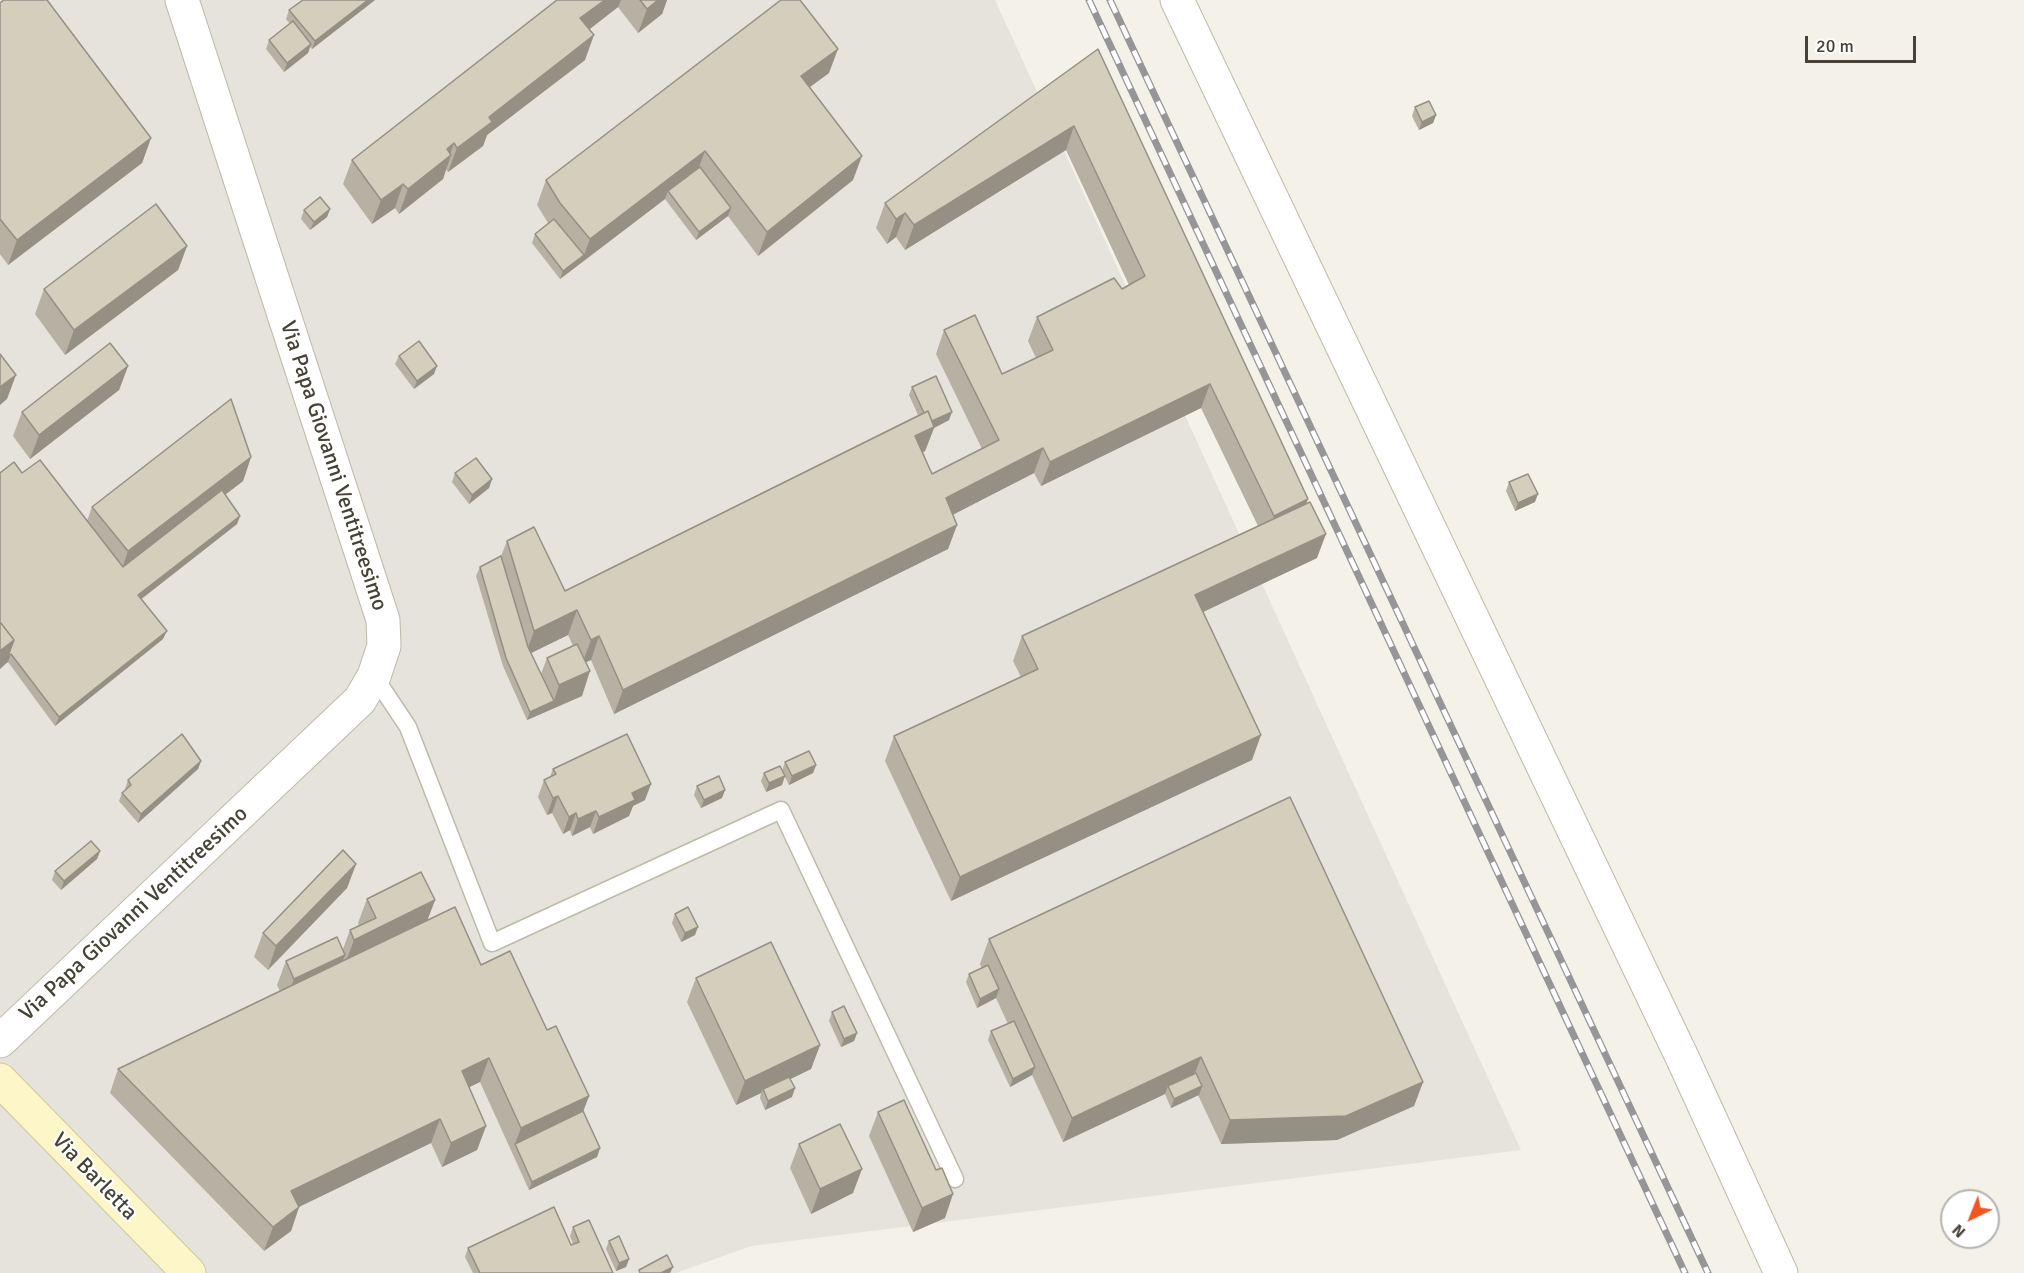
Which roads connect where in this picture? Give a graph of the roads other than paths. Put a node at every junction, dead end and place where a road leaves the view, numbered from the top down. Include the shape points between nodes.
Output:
1 (182, 0) edge
2 (1177, 0) edge
3 (374, 676) junction
4 (0, 1041) edge
5 (0, 1080) edge
6 (955, 1179) dead end
7 (189, 1273) edge
8 (1781, 1273) edge

1 - 3 street, Via Papa Giovanni Ventitreesimo via 383,620 384,646
2 - 8 street via 1677,1046
3 - 4 street, Via Papa Giovanni Ventitreesimo via 360,700
3 - 6 lane via 408,727 492,943 781,810
5 - 7 main road, Via Barletta

